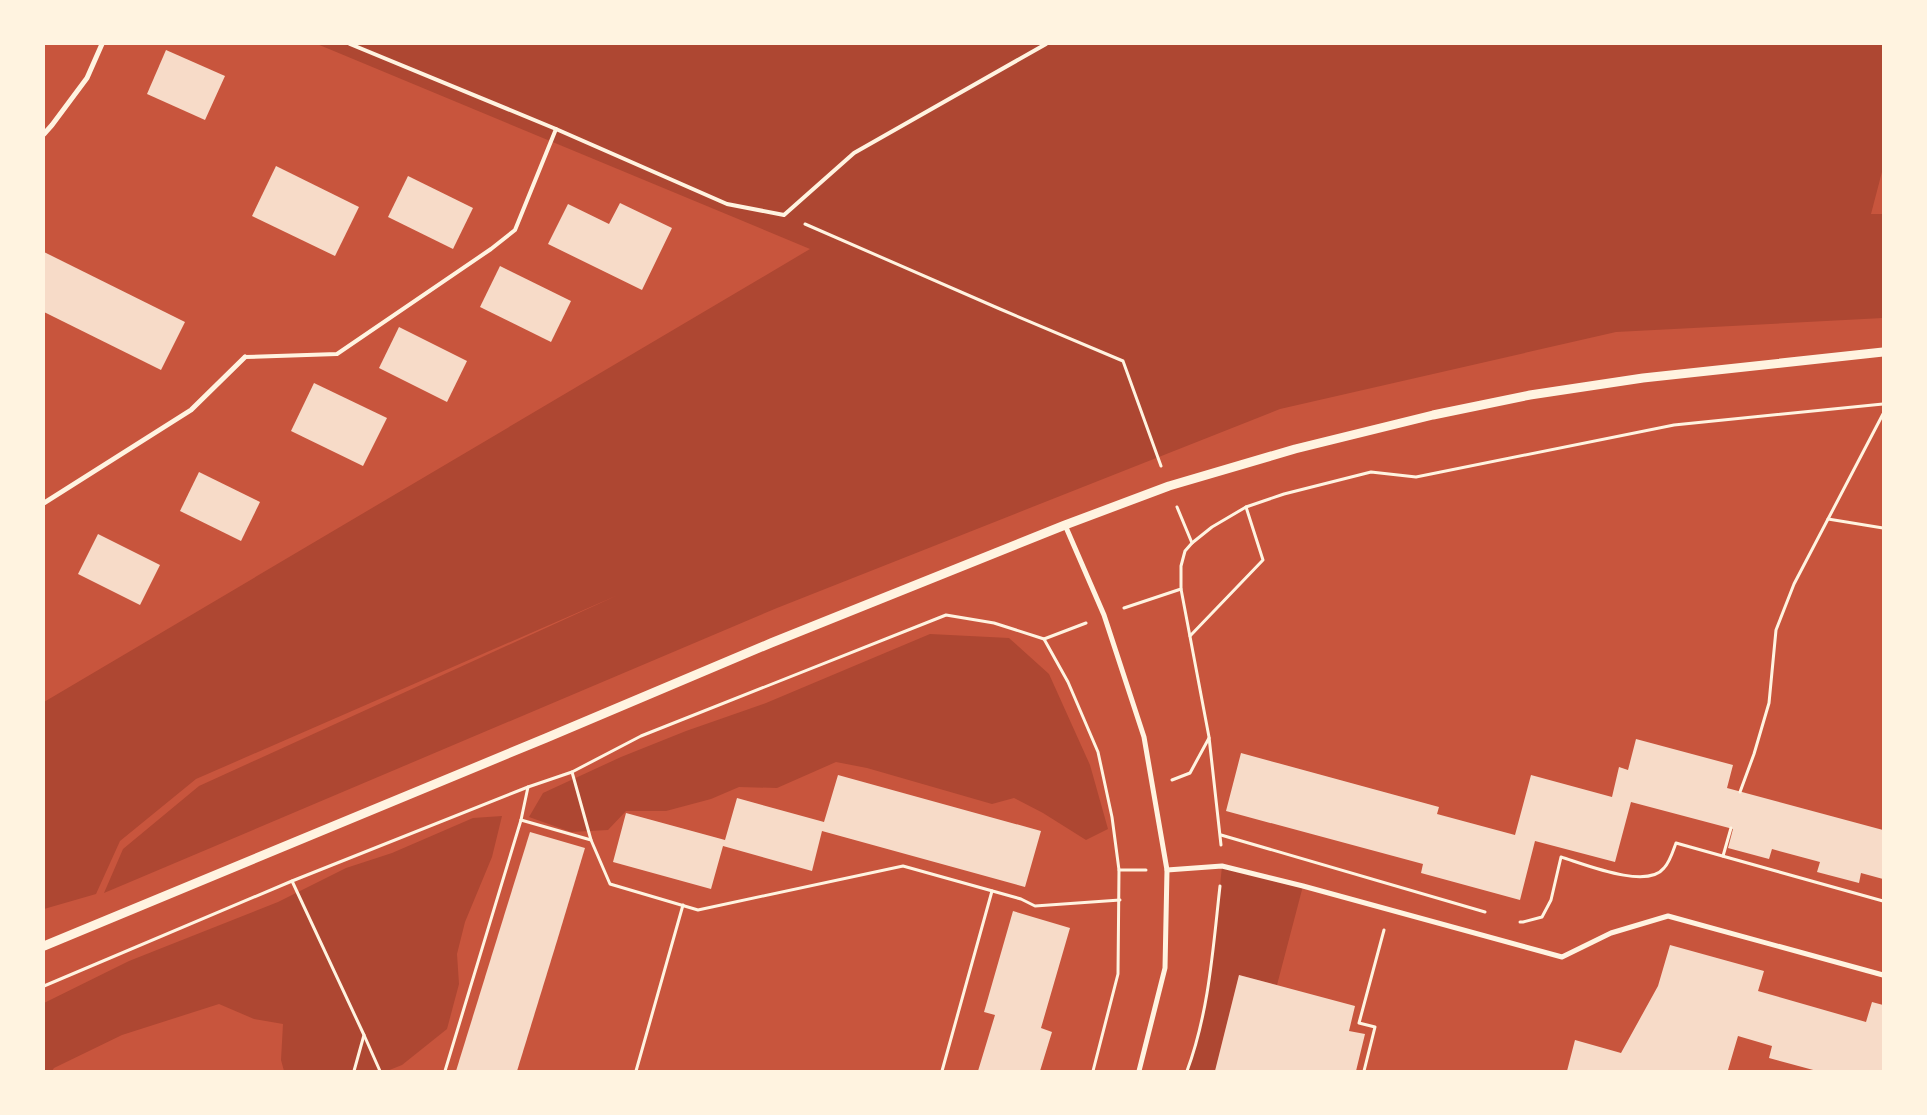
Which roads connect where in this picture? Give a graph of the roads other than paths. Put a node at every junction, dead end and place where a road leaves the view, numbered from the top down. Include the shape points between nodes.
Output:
1 (102, 44) edge
2 (350, 44) edge
3 (1046, 44) edge
4 (556, 129) junction
5 (44, 134) edge
6 (1883, 352) edge
7 (245, 357) joint
8 (44, 503) edge
9 (1065, 525) junction
10 (1167, 870) junction
11 (44, 946) edge
12 (1883, 975) edge
13 (1139, 1071) edge

1 - 5 street via 87,78
2 - 4 lane
3 - 4 lane via 854,154 784,215 727,204
4 - 7 lane via 514,230 492,250 337,354
6 - 9 street via 1642,378 1530,395 1433,415 1304,447 1169,486
7 - 8 street via 191,410
9 - 10 street via 1104,615 1144,736
9 - 11 street via 770,643
10 - 12 street via 1222,866 1562,957 1611,933 1668,916
10 - 13 street via 1165,968

